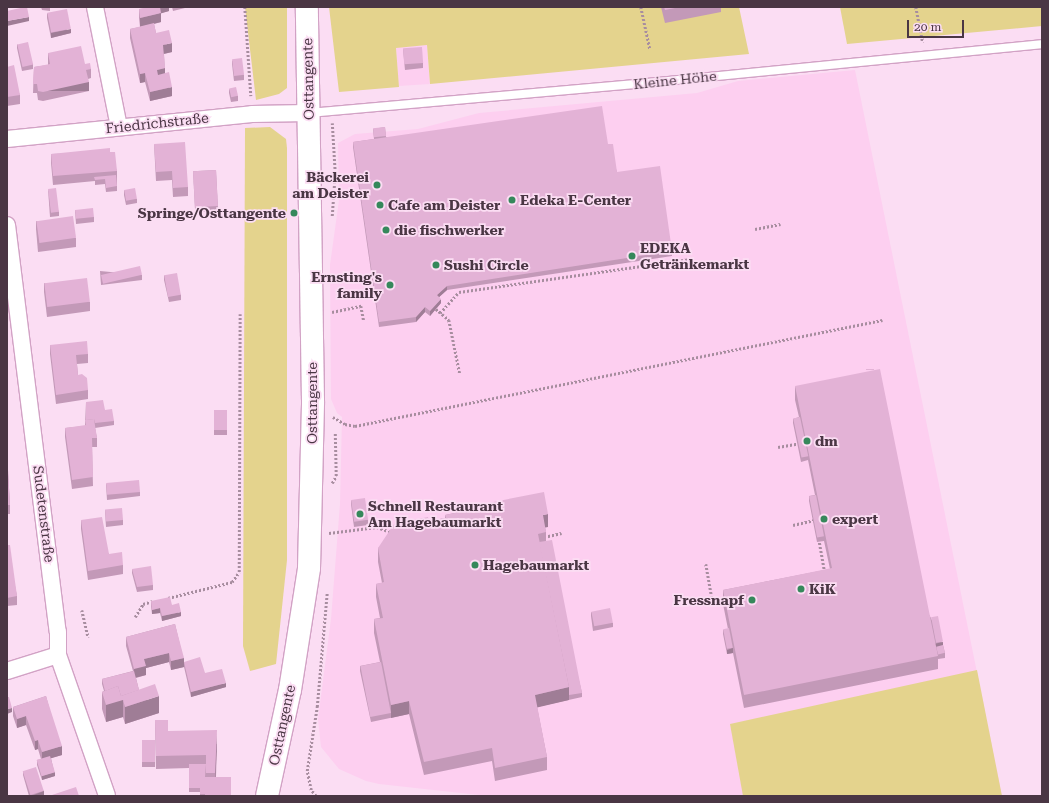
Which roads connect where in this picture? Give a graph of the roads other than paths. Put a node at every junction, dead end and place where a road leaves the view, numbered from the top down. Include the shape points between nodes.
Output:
1 (95, 7) edge
2 (307, 7) edge
3 (1042, 44) edge
4 (308, 113) junction
5 (119, 127) junction
6 (7, 139) edge
7 (7, 225) edge
8 (58, 655) junction
9 (7, 671) edge
10 (107, 796) edge
11 (267, 796) edge

1 - 5 street
2 - 4 street, Osttangente
3 - 4 lane, Kleine Höhe
4 - 5 street, Friedrichstraße via 252,114
4 - 11 street, Osttangente via 313,401 309,568 290,690
5 - 6 street, Friedrichstraße
7 - 8 street, Sudetenstraße via 58,632
8 - 9 street
8 - 10 street, Sudetenstraße

